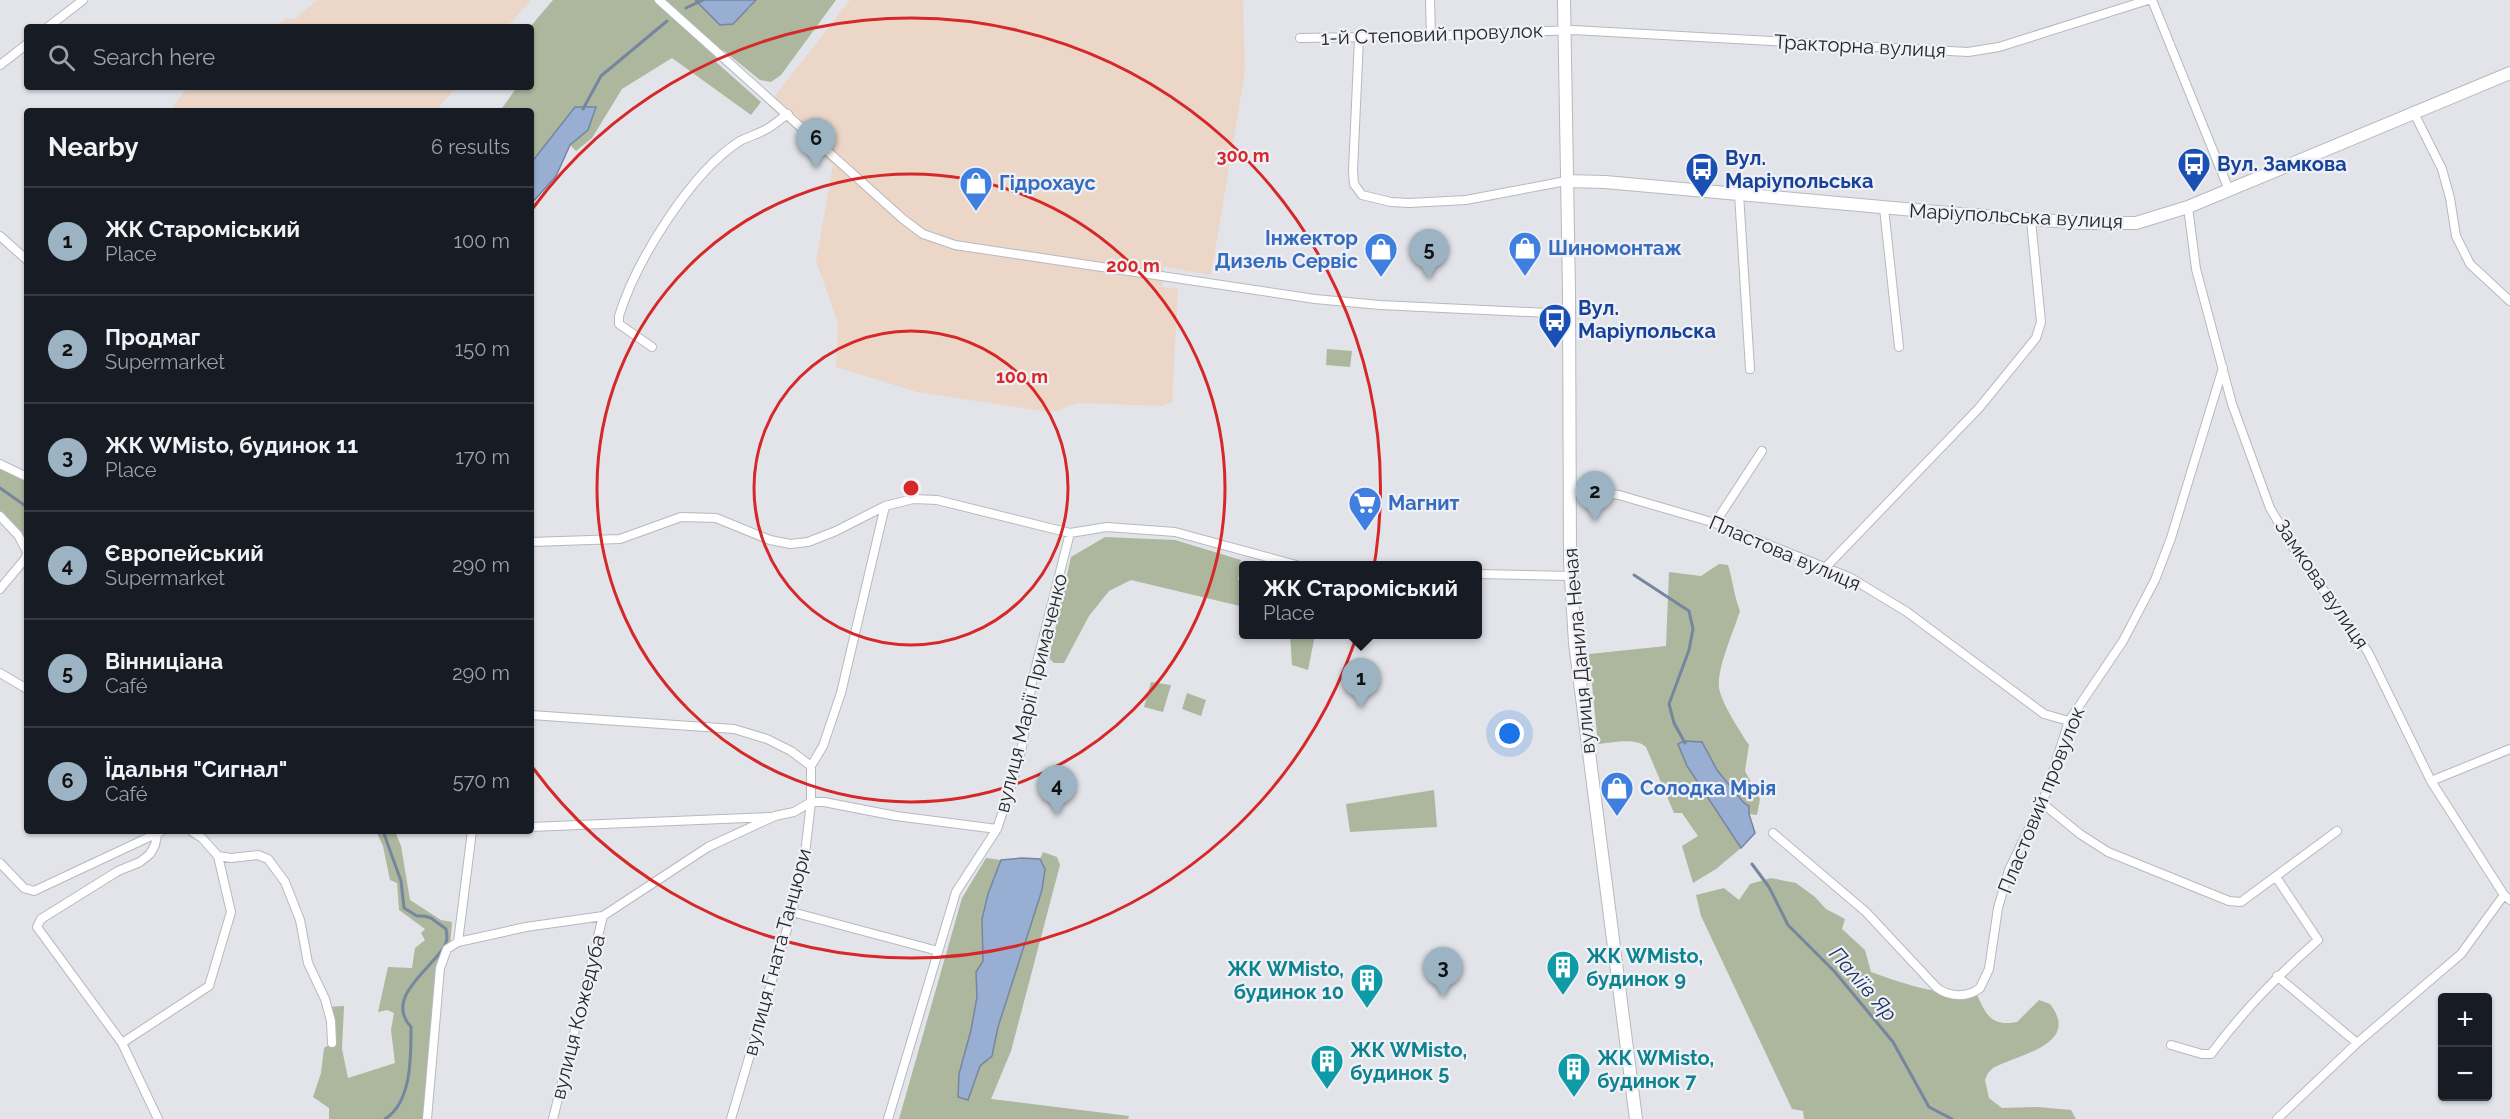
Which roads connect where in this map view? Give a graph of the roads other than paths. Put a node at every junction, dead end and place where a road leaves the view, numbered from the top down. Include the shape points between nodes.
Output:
1 (83, 0) edge
2 (659, 0) edge
3 (1431, 0) edge
4 (1564, 0) edge
5 (2148, 0) edge
6 (2152, 0) edge
7 (52, 24) edge
8 (1564, 30) junction
9 (1431, 36) junction
10 (1300, 38) dead end
11 (1359, 38) junction
12 (24, 46) edge
13 (0, 65) edge
14 (2510, 73) edge
15 (2413, 111) junction
16 (788, 114) junction
17 (1566, 181) junction
18 (2229, 190) junction
19 (1739, 194) junction
20 (2188, 207) junction
21 (1884, 208) junction
22 (2031, 220) junction
23 (0, 236) edge
24 (24, 257) edge
25 (2509, 301) edge
26 (2510, 311) edge
27 (1569, 314) junction
28 (652, 347) dead end
29 (1899, 347) dead end
30 (1750, 369) dead end
31 (2223, 369) junction
32 (1762, 451) dead end
33 (0, 464) edge
34 (24, 476) edge
35 (1570, 489) junction
36 (885, 506) junction
37 (0, 516) edge
38 (1715, 523) junction
39 (1070, 533) junction
40 (534, 542) edge
41 (24, 546) edge
42 (24, 561) edge
43 (1282, 561) edge
44 (1826, 567) junction
45 (1482, 574) edge
46 (1570, 576) junction
47 (0, 589) edge
48 (0, 673) edge
49 (24, 687) edge
50 (534, 716) edge
51 (2069, 721) junction
52 (2510, 749) edge
53 (811, 766) junction
54 (2431, 781) junction
55 (811, 802) junction
56 (2042, 803) junction
57 (775, 816) junction
58 (534, 826) edge
59 (997, 829) junction
60 (2337, 831) dead end
61 (1773, 832) dead end
62 (157, 834) edge
63 (159, 834) edge
64 (196, 834) edge
65 (472, 834) edge
66 (218, 856) junction
67 (0, 863) edge
68 (2276, 877) junction
69 (2507, 897) edge
70 (792, 912) junction
71 (603, 916) junction
72 (458, 942) junction
73 (938, 951) junction
74 (2277, 976) junction
75 (122, 1043) junction
76 (332, 1043) dead end
77 (2357, 1043) junction
78 (2171, 1045) dead end
79 (2280, 1118) edge
80 (158, 1119) edge
81 (427, 1119) edge
82 (553, 1119) edge
83 (731, 1119) edge
84 (888, 1119) edge
85 (1636, 1119) edge

1 - 7 street
2 - 16 street
3 - 9 street
4 - 8 main road, вулиця Данила Нечая
5 - 8 street, Тракторна вулиця via 2000,47 1968,52
6 - 18 street
8 - 9 street, 1-й Степовий провулок
8 - 17 main road, вулиця Данила Нечая
9 - 11 street, 1-й Степовий провулок
10 - 11 street, 1-й Степовий провулок
11 - 17 street via 1353,171 1354,184 1362,195 1391,202 1427,203 1466,200
12 - 13 street
14 - 15 main road, Маріупольська вулиця
15 - 18 main road, Маріупольська вулиця
15 - 25 street via 2442,169 2456,236 2470,264
16 - 27 street via 903,219 923,234 955,245 1311,298
16 - 28 street via 740,142 711,166 665,220 618,316 625,330
17 - 19 main road, Маріупольська вулиця
17 - 27 main road, вулиця Данила Нечая
18 - 20 main road, Маріупольська вулиця
19 - 21 main road, Маріупольська вулиця
19 - 30 street
20 - 22 main road, Маріупольська вулиця via 2122,224
20 - 31 street, Замкова вулиця via 2196,269
21 - 22 main road, Маріупольська вулиця
21 - 29 street
22 - 44 street via 2041,322 2036,338 1980,408
23 - 24 street
25 - 26 street
27 - 35 main road, вулиця Данила Нечая
31 - 51 street, Пластовий провулок via 2155,580 2123,641
31 - 54 street, Замкова вулиця via 2270,508 2296,552 2368,652
32 - 38 street
33 - 34 street
35 - 38 street, Пластова вулиця via 1619,495
35 - 46 main road, вулиця Данила Нечая
36 - 39 street via 913,499 937,500
36 - 40 street via 836,531 790,544 716,518 681,517 620,539
36 - 53 street, вулиця Гната Танцюри via 841,693 823,746
37 - 41 street
38 - 44 street, Пластова вулиця
39 - 43 street via 1107,527 1175,532
39 - 59 street, вулиця Марії Примаченко via 1032,682 1022,746
42 - 47 street
44 - 51 street, Пластова вулиця via 1907,612 2044,714
45 - 46 street
46 - 85 main road, вулиця Данила Нечая via 1582,712
48 - 49 street
50 - 53 street via 734,729 767,739
51 - 56 street, Пластовий провулок
52 - 54 street
53 - 55 street, вулиця Гната Танцюри
54 - 69 street, Замкова вулиця
55 - 57 street via 794,812
55 - 59 street
55 - 70 street, вулиця Гната Танцюри
56 - 61 street, Пластовий провулок via 2006,880 1987,976 1980,988 1962,995 1946,993 1930,982 1866,912
56 - 68 street via 2108,852 2229,901 2241,902
57 - 58 street
57 - 71 street via 708,847
59 - 73 street, вулиця Марії Примаченко via 956,892
60 - 68 street
62 - 67 street via 34,891 24,888
63 - 75 street via 150,854 140,862 118,871 41,919 37,927
64 - 66 street
65 - 72 street
66 - 75 street via 231,912 209,986
66 - 76 street via 258,855 268,859 285,882 300,920 308,963 325,999
68 - 74 street via 2318,940
69 - 77 street via 2461,954
70 - 73 street
70 - 83 street, вулиця Гната Танцюри
71 - 72 street
71 - 82 street, вулиця Кожедуба
72 - 81 street via 447,949 440,968
73 - 84 street, вулиця Марії Примаченко
74 - 77 street
74 - 78 street via 2240,1015 2211,1054
75 - 80 street
77 - 79 street

